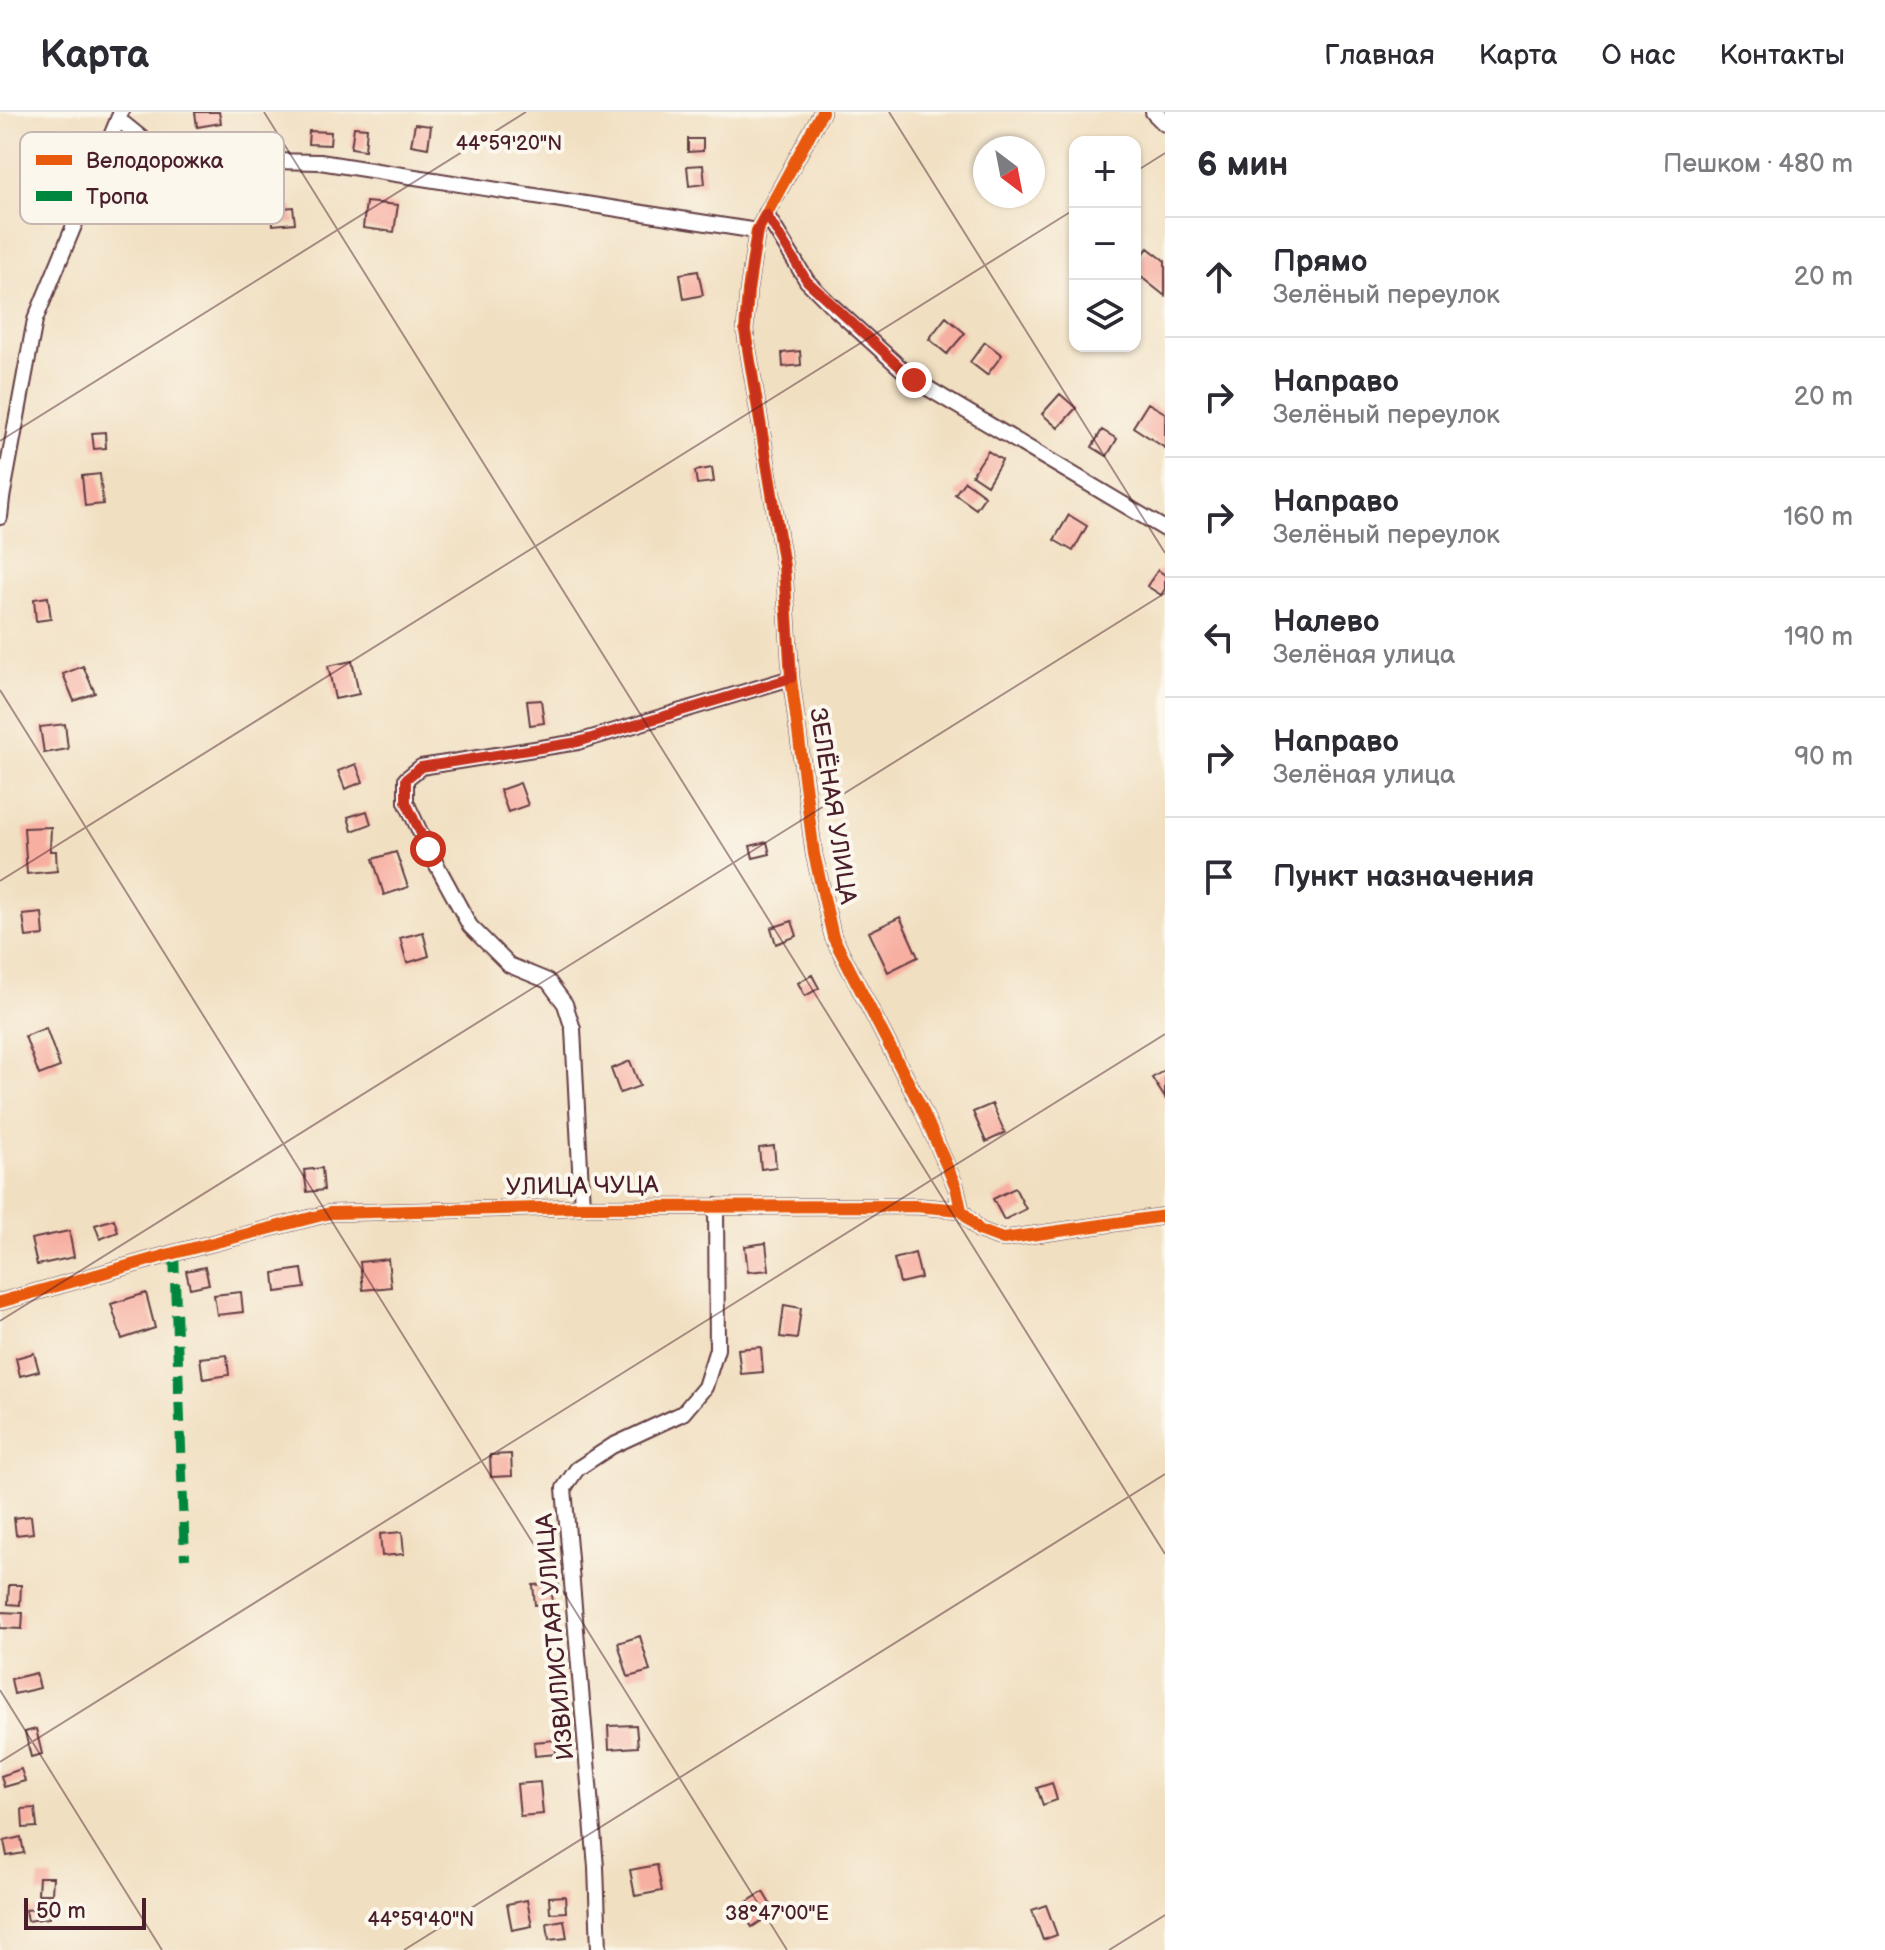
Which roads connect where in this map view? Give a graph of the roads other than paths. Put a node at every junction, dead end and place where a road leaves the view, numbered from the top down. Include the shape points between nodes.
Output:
1 (822, 112) edge
2 (1154, 112) edge
3 (120, 115) edge
4 (1165, 123) edge
5 (137, 132) edge
6 (284, 161) edge
7 (766, 214) junction
8 (75, 224) edge
9 (757, 231) junction
10 (0, 517) edge
11 (1165, 529) edge
12 (791, 678) junction
13 (716, 1206) junction
14 (582, 1207) junction
15 (961, 1210) junction
16 (1165, 1216) edge
17 (0, 1302) edge
18 (599, 1950) edge

1 - 7 street, ЗЕЛЁНАЯ УЛИЦА
2 - 4 street
3 - 5 street
6 - 9 street via 320,162
7 - 9 street, ЗЕЛЁНАЯ УЛИЦА
7 - 11 street via 807,281 914,380
8 - 10 street via 35,320
9 - 12 street, ЗЕЛЁНАЯ УЛИЦА via 745,331 784,566
12 - 14 street via 578,742 421,767 406,779 406,802 470,926 509,965 548,981 565,1004 573,1029
12 - 15 street, ЗЕЛЁНАЯ УЛИЦА via 814,854 833,937 921,1107
13 - 14 street, УЛИЦА ЧУЦА
13 - 15 street, УЛИЦА ЧУЦА
13 - 18 street, ИЗВИЛИСТАЯ УЛИЦА via 717,1349 705,1387 683,1413 612,1446 577,1469 564,1488
14 - 17 street, УЛИЦА ЧУЦА via 330,1213
15 - 16 street via 979,1230 1003,1239

